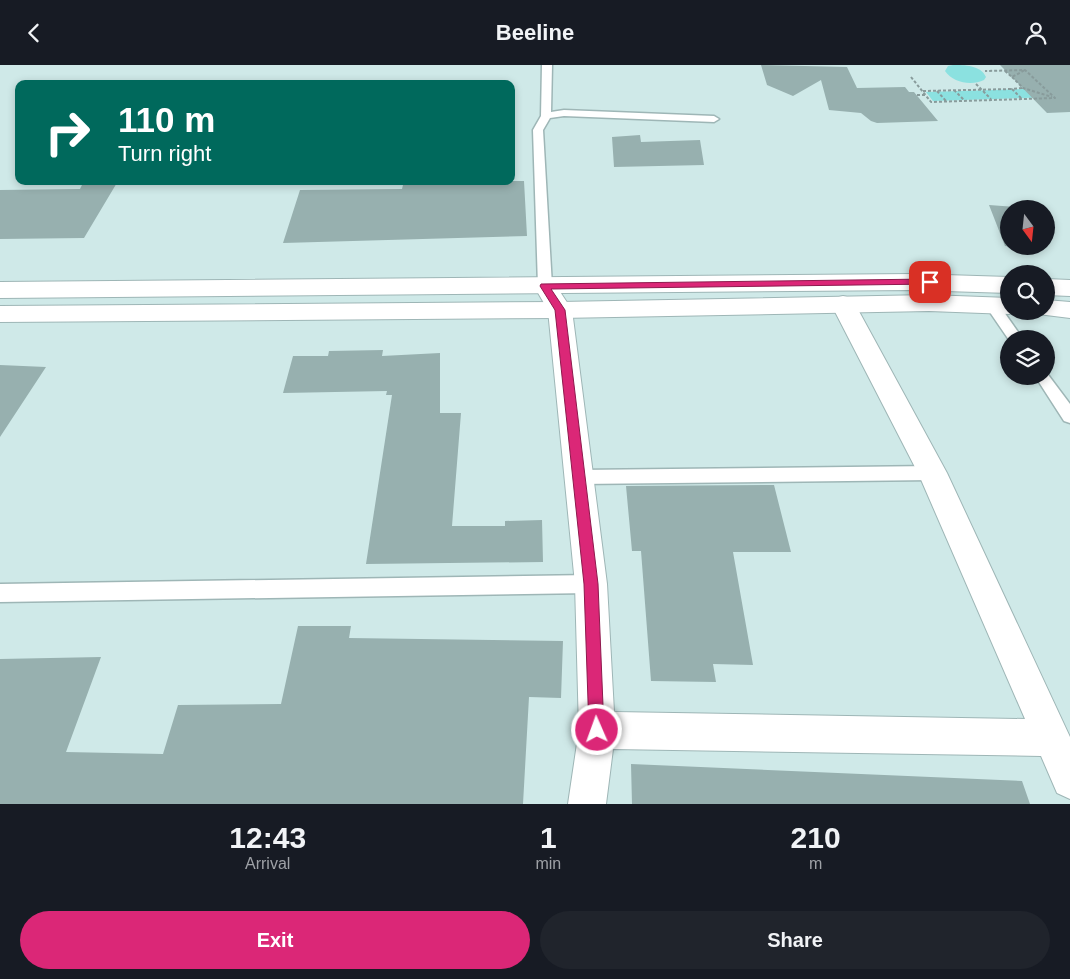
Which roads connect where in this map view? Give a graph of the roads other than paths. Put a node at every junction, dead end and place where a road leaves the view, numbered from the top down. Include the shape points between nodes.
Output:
1 (547, 65) edge
2 (546, 115) junction
3 (714, 119) dead end
4 (1000, 285) edge
5 (1055, 287) edge
6 (1070, 288) edge
7 (0, 290) edge
8 (552, 298) junction
9 (843, 305) junction
10 (1000, 305) edge
11 (1055, 309) edge
12 (1070, 310) edge
13 (0, 314) edge
14 (1048, 385) edge
15 (1070, 417) edge
16 (933, 473) junction
17 (579, 477) junction
18 (591, 584) junction
19 (0, 593) edge
20 (597, 730) junction
21 (1050, 737) junction
22 (1070, 780) edge
23 (587, 804) edge

1 - 2 lane
2 - 3 lane
2 - 8 lane via 538,130
4 - 8 main road via 912,282
5 - 6 main road
7 - 8 main road
8 - 9 main road
8 - 13 main road
8 - 17 main road
9 - 10 main road
9 - 16 main road
11 - 12 main road
14 - 15 lane
16 - 17 lane
16 - 21 main road
17 - 18 main road
18 - 19 lane
18 - 20 main road
20 - 21 main road
20 - 23 main road
21 - 22 main road

